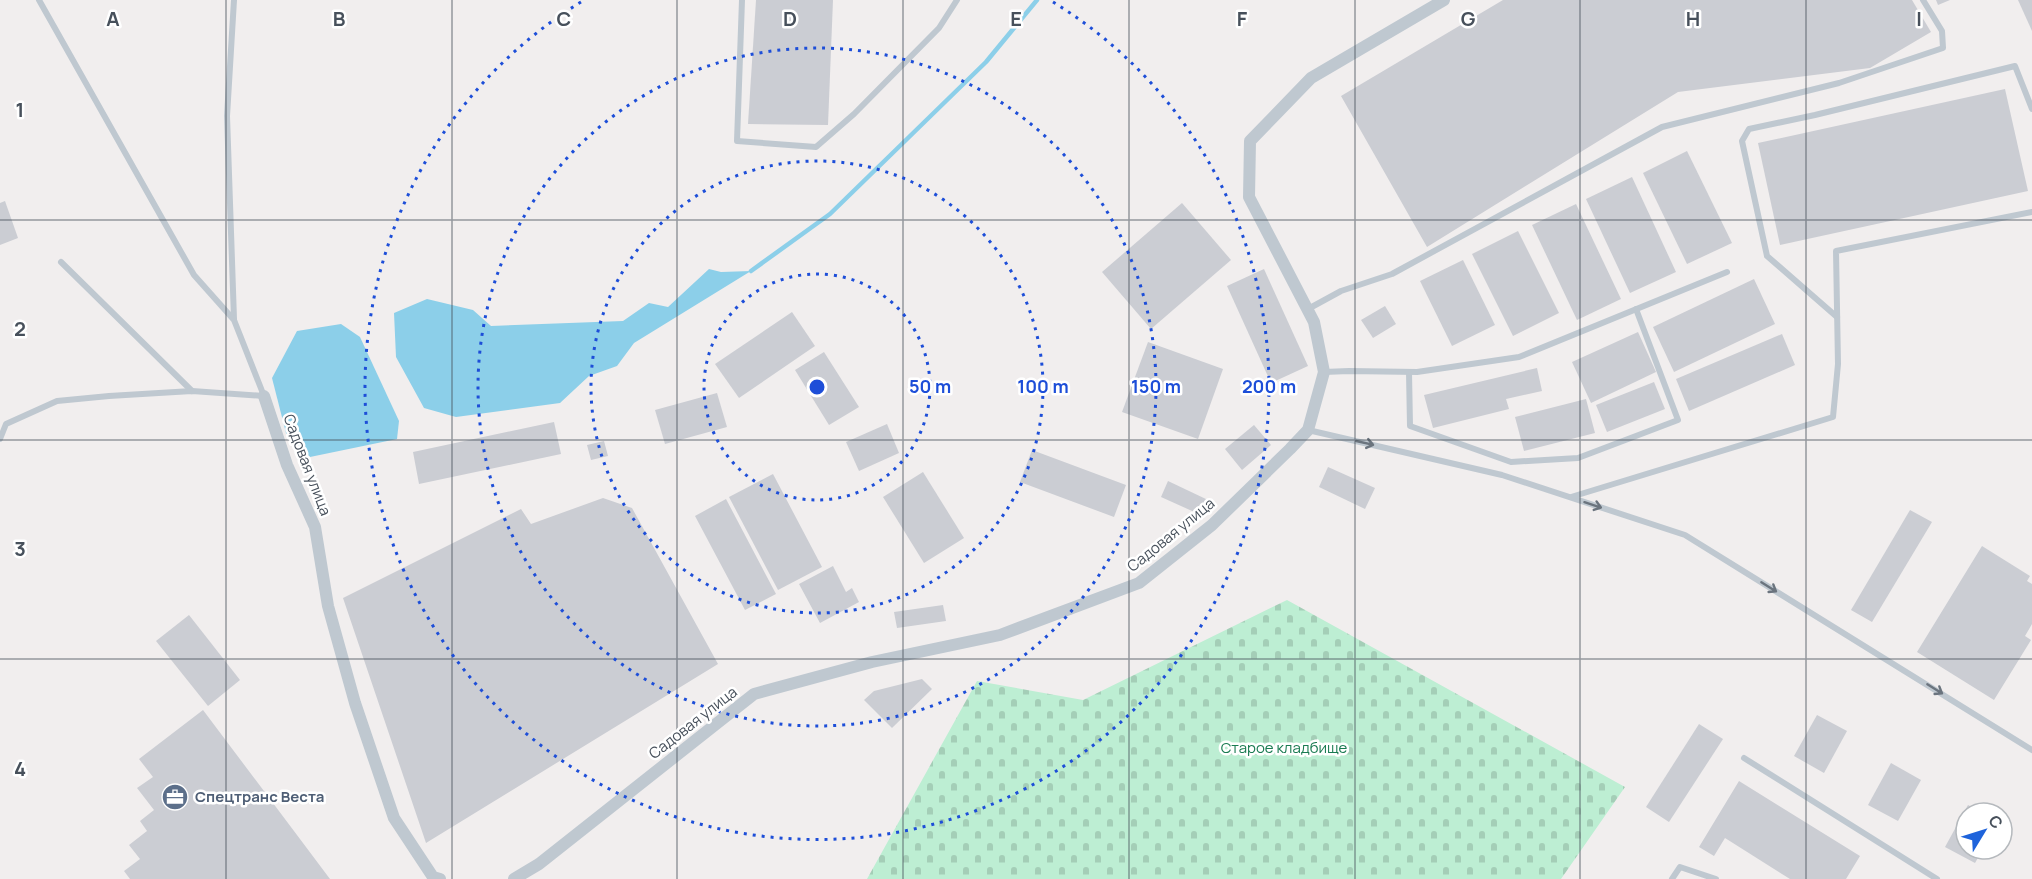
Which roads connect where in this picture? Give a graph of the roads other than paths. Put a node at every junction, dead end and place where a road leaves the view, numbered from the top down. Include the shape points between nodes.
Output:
1 (39, 0) edge
2 (234, 0) edge
3 (742, 0) edge
4 (957, 0) edge
5 (1444, 0) edge
6 (1923, 0) edge
7 (2032, 109) edge
8 (2032, 212) edge
9 (61, 262) dead end
10 (1727, 272) dead end
11 (1308, 309) junction
12 (1636, 309) junction
13 (1837, 317) junction
14 (234, 320) junction
15 (1324, 372) junction
16 (1409, 372) junction
17 (192, 391) junction
18 (264, 396) junction
19 (1308, 430) junction
20 (0, 439) edge
21 (1570, 497) junction
22 (2032, 750) edge
23 (1744, 758) dead end
24 (440, 879) edge
25 (514, 879) edge
26 (1672, 879) edge
27 (1716, 879) edge
28 (1937, 879) edge

1 - 14 lane via 194,275
2 - 14 lane via 227,116
3 - 4 lane via 737,141 816,147 939,28
5 - 11 street, Садовая улица via 1311,78 1250,141 1249,197
6 - 11 lane via 1942,31 1943,48 1839,83 1662,127 1392,274 1341,291
7 - 13 lane via 2015,66 1749,129 1742,141 1767,256
8 - 13 lane via 1836,251
9 - 17 lane
10 - 12 lane
11 - 15 street, Садовая улица
12 - 16 lane via 1519,357
12 - 16 lane via 1678,420 1578,458 1511,462 1410,426
13 - 21 lane via 1833,417
14 - 18 lane
15 - 16 lane
15 - 19 street, Садовая улица
17 - 18 lane
17 - 20 lane via 57,401 6,424
18 - 24 street, Садовая улица via 287,465 315,527 328,606 355,703 394,818 433,877
19 -> 21 lane via 1502,475
19 - 25 street, Садовая улица via 1212,525 1139,583 1000,635 872,662 754,694 539,864
21 -> 22 lane via 1685,535
23 - 28 lane
26 - 27 lane via 1680,867

